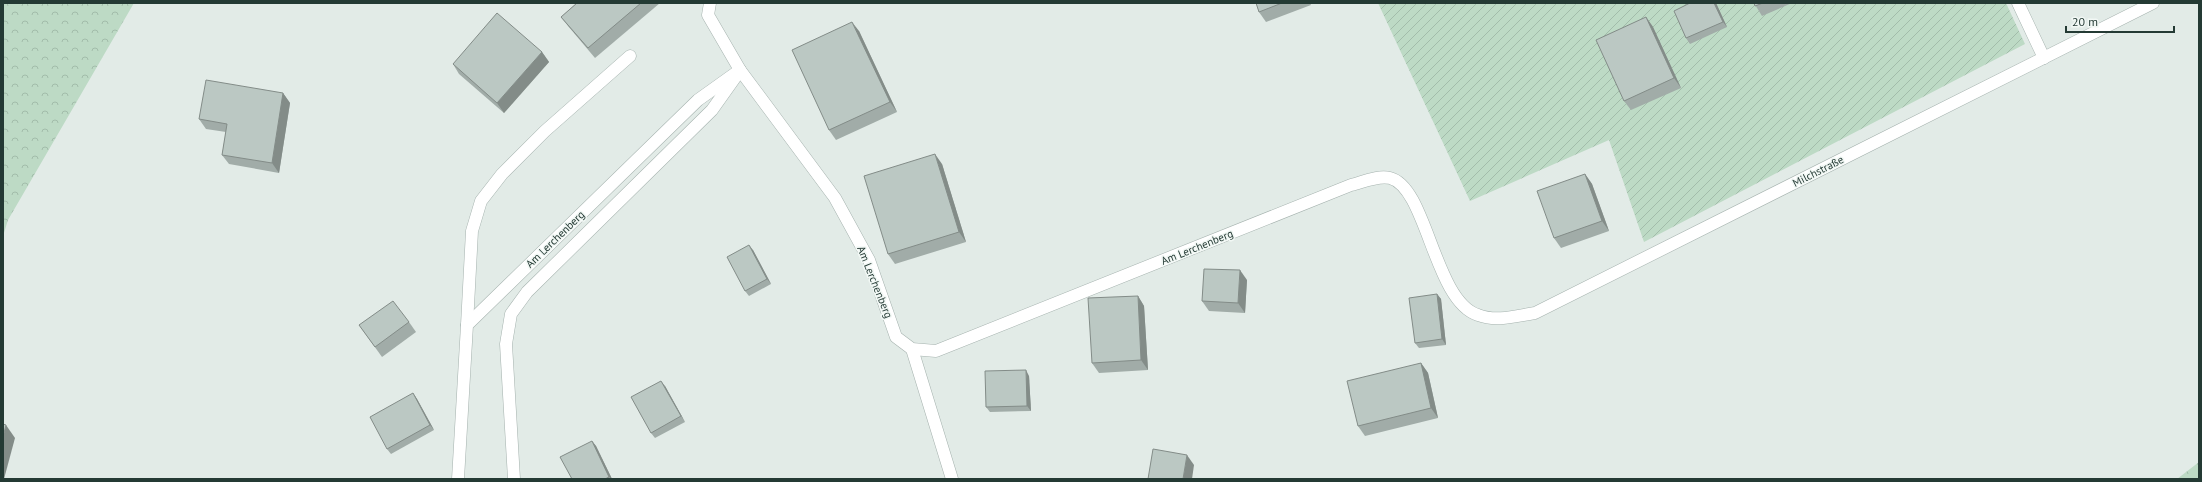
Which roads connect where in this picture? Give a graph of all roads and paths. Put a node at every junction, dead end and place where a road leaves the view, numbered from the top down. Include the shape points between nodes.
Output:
1 (703, 3) edge
2 (2018, 3) edge
3 (2153, 3) edge
4 (709, 9) edge
5 (630, 56) dead end
6 (2044, 58) junction
7 (740, 70) junction
8 (1477, 315) joint
9 (467, 325) junction
10 (912, 349) junction
11 (458, 479) edge
12 (514, 479) edge
13 (952, 479) edge

1 - 4 street
2 - 6 street
3 - 6 street, Milchstraße
4 - 7 street
5 - 9 street via 545,131 502,174 481,201 472,231
6 - 8 street, Milchstraße via 1535,313 1501,319
7 - 9 street, Am Lerchenberg via 698,100
7 - 10 street, Am Lerchenberg via 835,198 869,260 896,337
7 - 12 street via 712,110 527,292 511,314 506,344
8 - 10 street, Am Lerchenberg via 1461,305 1449,287 1406,189 1391,178 1374,178 936,351
9 - 11 street
10 - 13 street

